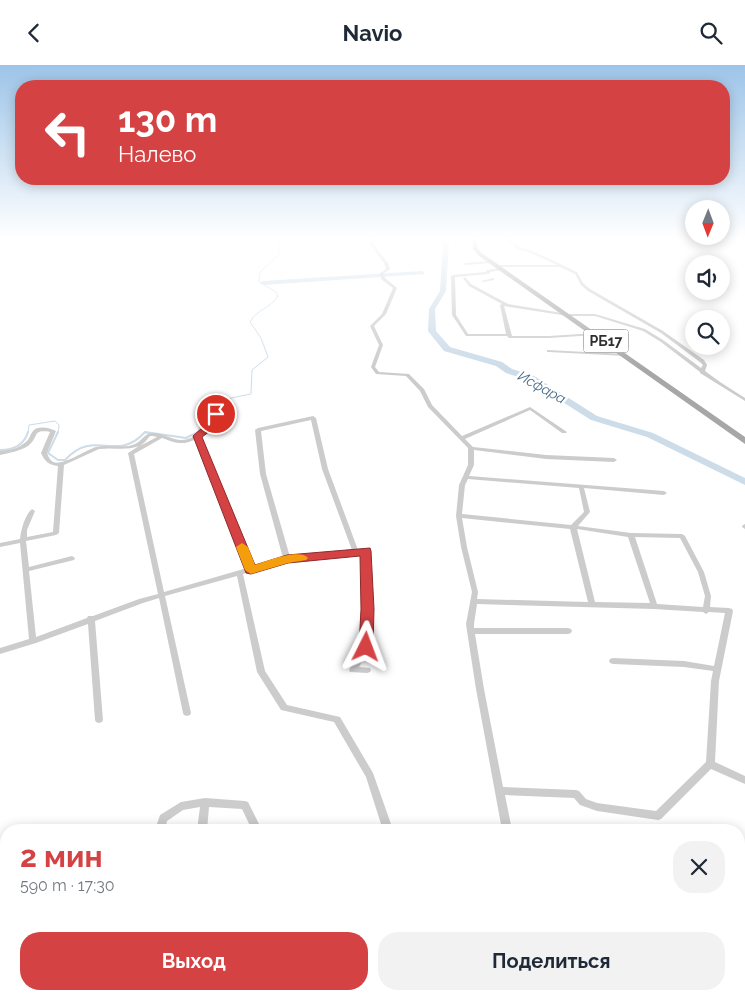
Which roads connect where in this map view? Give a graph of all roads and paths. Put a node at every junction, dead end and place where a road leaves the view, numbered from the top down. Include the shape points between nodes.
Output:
1 (390, 283) edge
2 (453, 283) edge
3 (468, 283) edge
4 (520, 283) edge
5 (581, 283) edge
6 (507, 305) junction
7 (568, 315) junction
8 (510, 335) junction
9 (596, 335) junction
10 (550, 351) dead end
11 (626, 355) junction
12 (702, 372) junction
13 (745, 400) edge
14 (216, 414) dead end
15 (564, 432) dead end
16 (198, 436) junction
17 (160, 437) junction
18 (462, 438) junction
19 (745, 441) edge
20 (471, 448) junction
21 (0, 453) edge
22 (614, 460) dead end
23 (61, 464) junction
24 (465, 477) junction
25 (581, 486) junction
26 (664, 493) dead end
27 (32, 511) dead end
28 (459, 516) junction
29 (573, 527) junction
30 (631, 535) junction
31 (23, 541) junction
32 (0, 545) edge
33 (355, 551) junction
34 (72, 558) dead end
35 (287, 559) junction
36 (26, 570) junction
37 (251, 570) junction
38 (240, 574) junction
39 (163, 596) junction
40 (474, 601) junction
41 (592, 605) junction
42 (654, 606) junction
43 (706, 611) junction
44 (91, 618) junction
45 (471, 631) junction
46 (568, 631) dead end
47 (33, 641) junction
48 (0, 651) edge
49 (614, 661) dead end
50 (718, 669) junction
51 (366, 670) dead end
52 (187, 713) dead end
53 (99, 719) dead end
54 (710, 764) junction
55 (745, 780) edge
56 (501, 791) junction
57 (205, 802) junction
58 (162, 824) edge
59 (203, 824) edge
60 (253, 824) edge
61 (386, 824) edge
62 (506, 824) edge

1 - 18 street via 395,287 384,314 372,327 381,345 373,367 378,373 407,375 422,390 430,406
2 - 8 street via 454,315 467,335
3 - 6 street
4 - 7 main road, РБ17
5 - 12 street via 690,352 705,365
6 - 7 street
6 - 8 street via 502,305
7 - 9 main road, РБ17
7 - 12 street via 595,315 644,330
8 - 9 street
9 - 11 main road, РБ17
10 - 11 street
11 - 19 main road, РБ17
12 - 13 street
14 - 16 street
15 - 18 street via 530,407
16 - 17 street via 179,442
16 - 37 street
17 - 23 street via 148,435 145,442 137,446 101,447
17 - 39 street via 131,453
18 - 20 street
20 - 22 street via 546,457
20 - 24 street
21 - 23 street via 22,447 33,439 35,432 48,429 52,431 44,453 53,465
23 - 31 street via 56,533
24 - 25 street
24 - 28 street
25 - 26 street
25 - 29 street via 587,512
27 - 31 street via 26,521
28 - 29 street
28 - 40 street via 475,592
29 - 30 street
29 - 41 street
30 - 42 street
30 - 43 street via 682,537 701,572 708,595
31 - 32 street
31 - 36 street
33 - 35 street
33 - 35 street via 325,469 313,417 258,430 262,474
33 - 51 street via 366,551 368,609 366,647 353,671
34 - 36 street
35 - 37 street
36 - 47 street
37 - 38 street
38 - 39 street
38 - 61 street via 261,672 284,708 338,719 370,776
39 - 44 street
39 - 52 street
40 - 41 street
40 - 45 street
41 - 42 street
42 - 43 street
43 - 50 street via 730,611
44 - 47 street
44 - 53 street
45 - 46 street
45 - 56 street
47 - 48 street
49 - 50 street
50 - 54 street
54 - 55 street
54 - 56 street via 658,816 597,807 583,802 576,794
56 - 62 street
57 - 58 street via 181,806 163,818
57 - 59 street
57 - 60 street via 245,805

